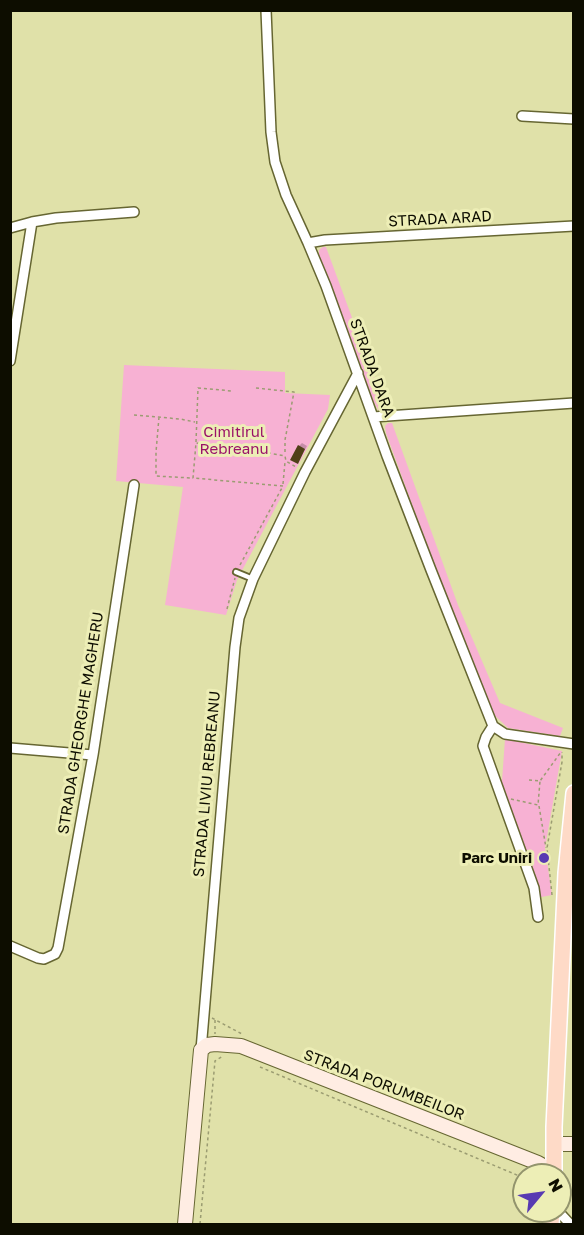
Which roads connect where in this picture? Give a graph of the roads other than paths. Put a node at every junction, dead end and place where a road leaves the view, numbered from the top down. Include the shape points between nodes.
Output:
1 (267, 10) edge
2 (522, 116) dead end
3 (573, 119) edge
4 (134, 212) dead end
5 (32, 222) junction
6 (573, 226) edge
7 (10, 228) edge
8 (308, 243) junction
9 (10, 361) edge
10 (358, 373) junction
11 (573, 403) edge
12 (374, 417) junction
13 (134, 485) dead end
14 (236, 572) road end
15 (253, 579) junction
16 (493, 726) junction
17 (573, 744) edge
18 (10, 748) edge
19 (93, 755) junction
20 (573, 793) edge
21 (538, 917) dead end
22 (10, 946) edge
23 (567, 983) edge
24 (201, 1050) junction
25 (554, 1144) junction
26 (573, 1144) edge
27 (538, 1163) edge
28 (554, 1163) edge
29 (184, 1224) edge

1 - 8 street, STRADA DARA via 275,162
2 - 3 street
4 - 5 street
5 - 7 street
5 - 9 street
6 - 8 street, STRADA ARAD
8 - 10 street, STRADA DARA
10 - 12 street, STRADA DARA
10 - 15 street, STRADA LIVIU REBREANU
11 - 12 street
12 - 16 street, STRADA DARA
13 - 19 street, STRADA GHEORGHE MAGHERU
14 - 15 lane
15 - 24 street, STRADA LIVIU REBREANU via 239,618 235,647
16 - 17 street via 505,734
16 - 21 street via 483,746 534,888
18 - 19 street
19 - 22 street, STRADA GHEORGHE MAGHERU via 58,948 44,959
20 - 23 main road via 566,873
23 - 25 main road
24 - 27 main road, STRADA PORUMBEILOR via 215,1044 241,1046
24 - 29 main road, STRADA LIVIU REBREANU
25 - 26 main road
25 - 28 main road

